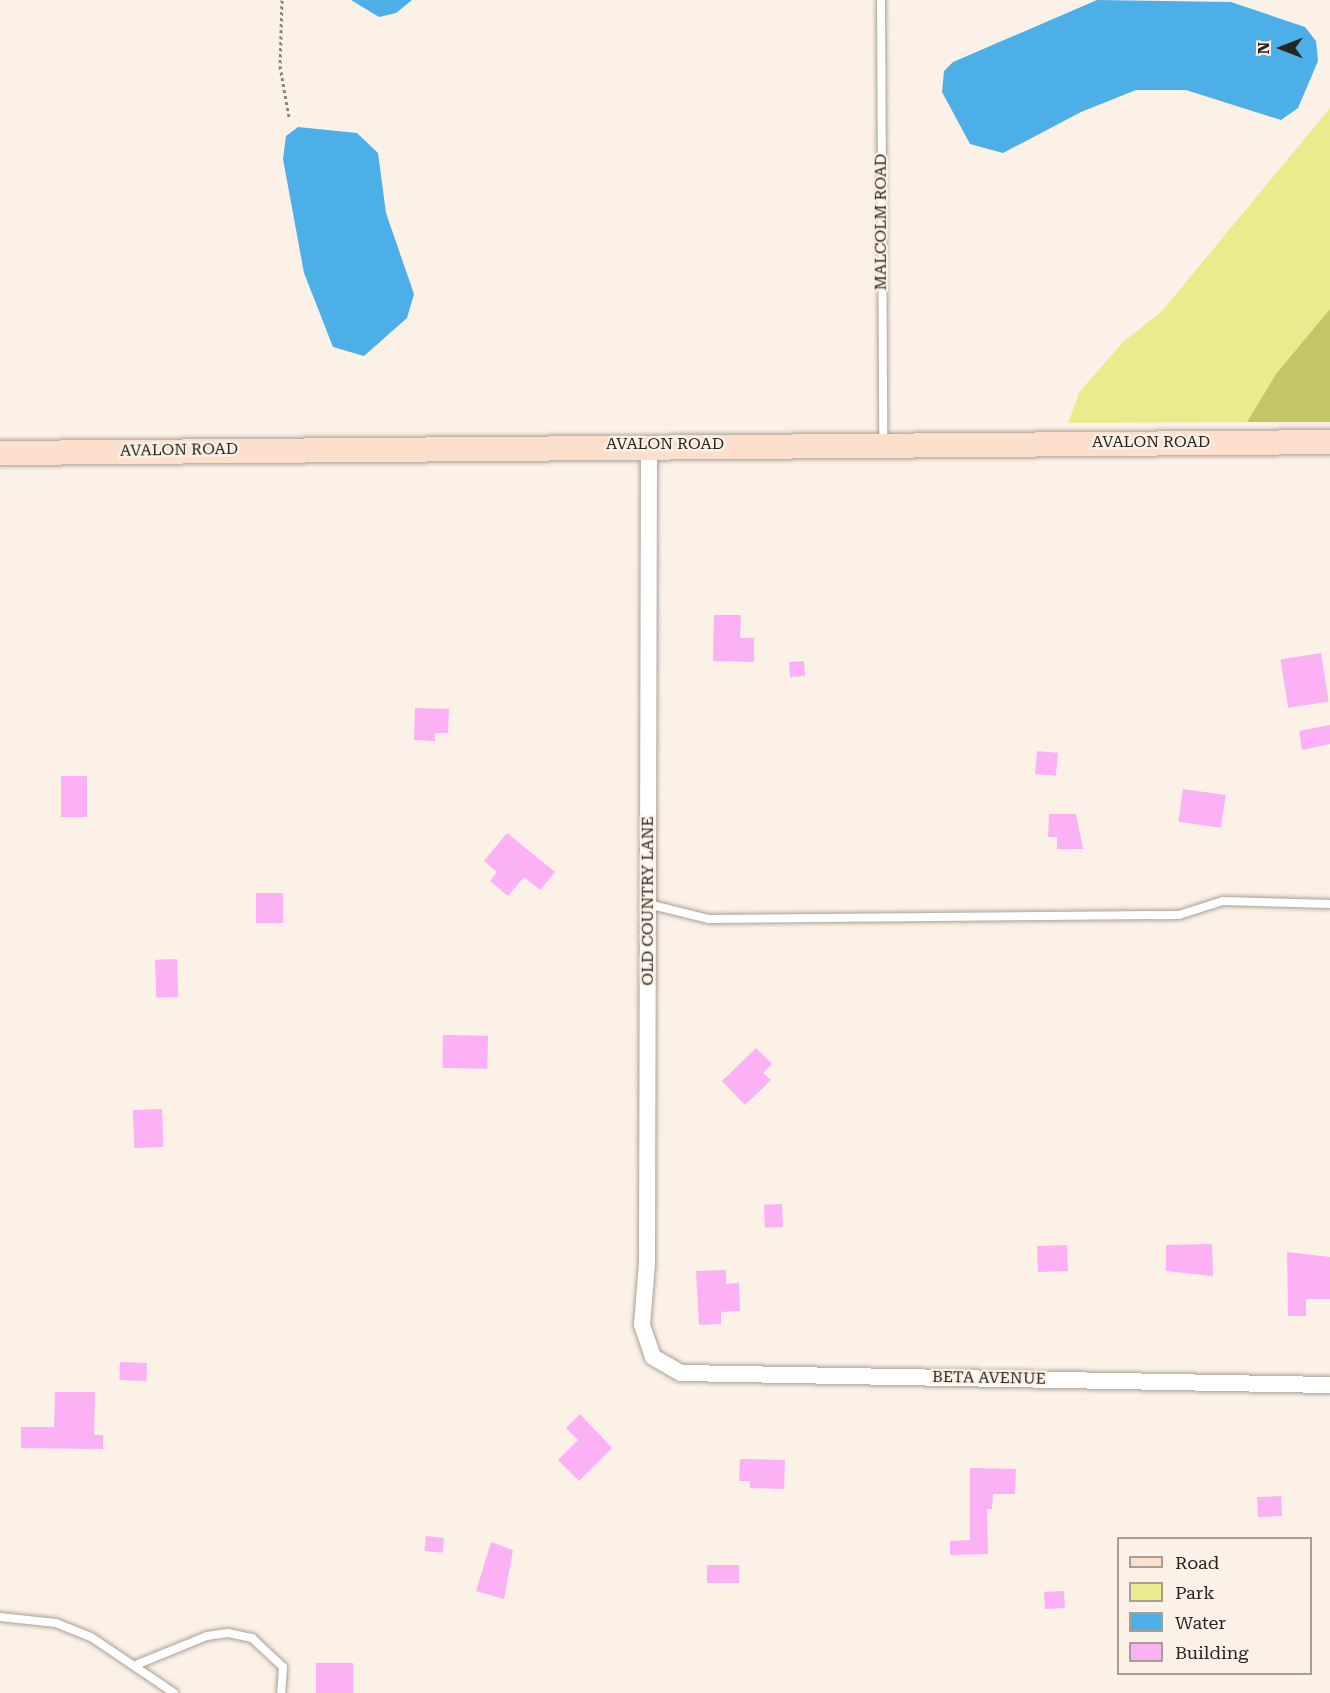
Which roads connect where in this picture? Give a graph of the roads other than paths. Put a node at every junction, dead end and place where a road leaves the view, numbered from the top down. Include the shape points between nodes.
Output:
1 (881, 0) edge
2 (1330, 442) edge
3 (883, 443) junction
4 (649, 444) junction
5 (0, 453) edge
6 (648, 904) junction
7 (1330, 904) edge
8 (653, 1357) joint
9 (1330, 1385) edge
10 (0, 1617) edge
11 (138, 1664) junction
12 (174, 1693) edge
13 (281, 1693) edge

1 - 3 lane, MALCOLM ROAD
2 - 3 main road, AVALON ROAD
3 - 4 main road, AVALON ROAD
4 - 5 main road, AVALON ROAD
4 - 6 street, OLD COUNTRY LANE
6 - 7 lane via 709,919 1179,915 1223,901
6 - 8 street, OLD COUNTRY LANE via 642,1324
8 - 9 street, BETA AVENUE via 681,1373
10 - 11 lane via 56,1623
11 - 12 lane
11 - 13 lane via 207,1635 228,1633 252,1638 283,1666

